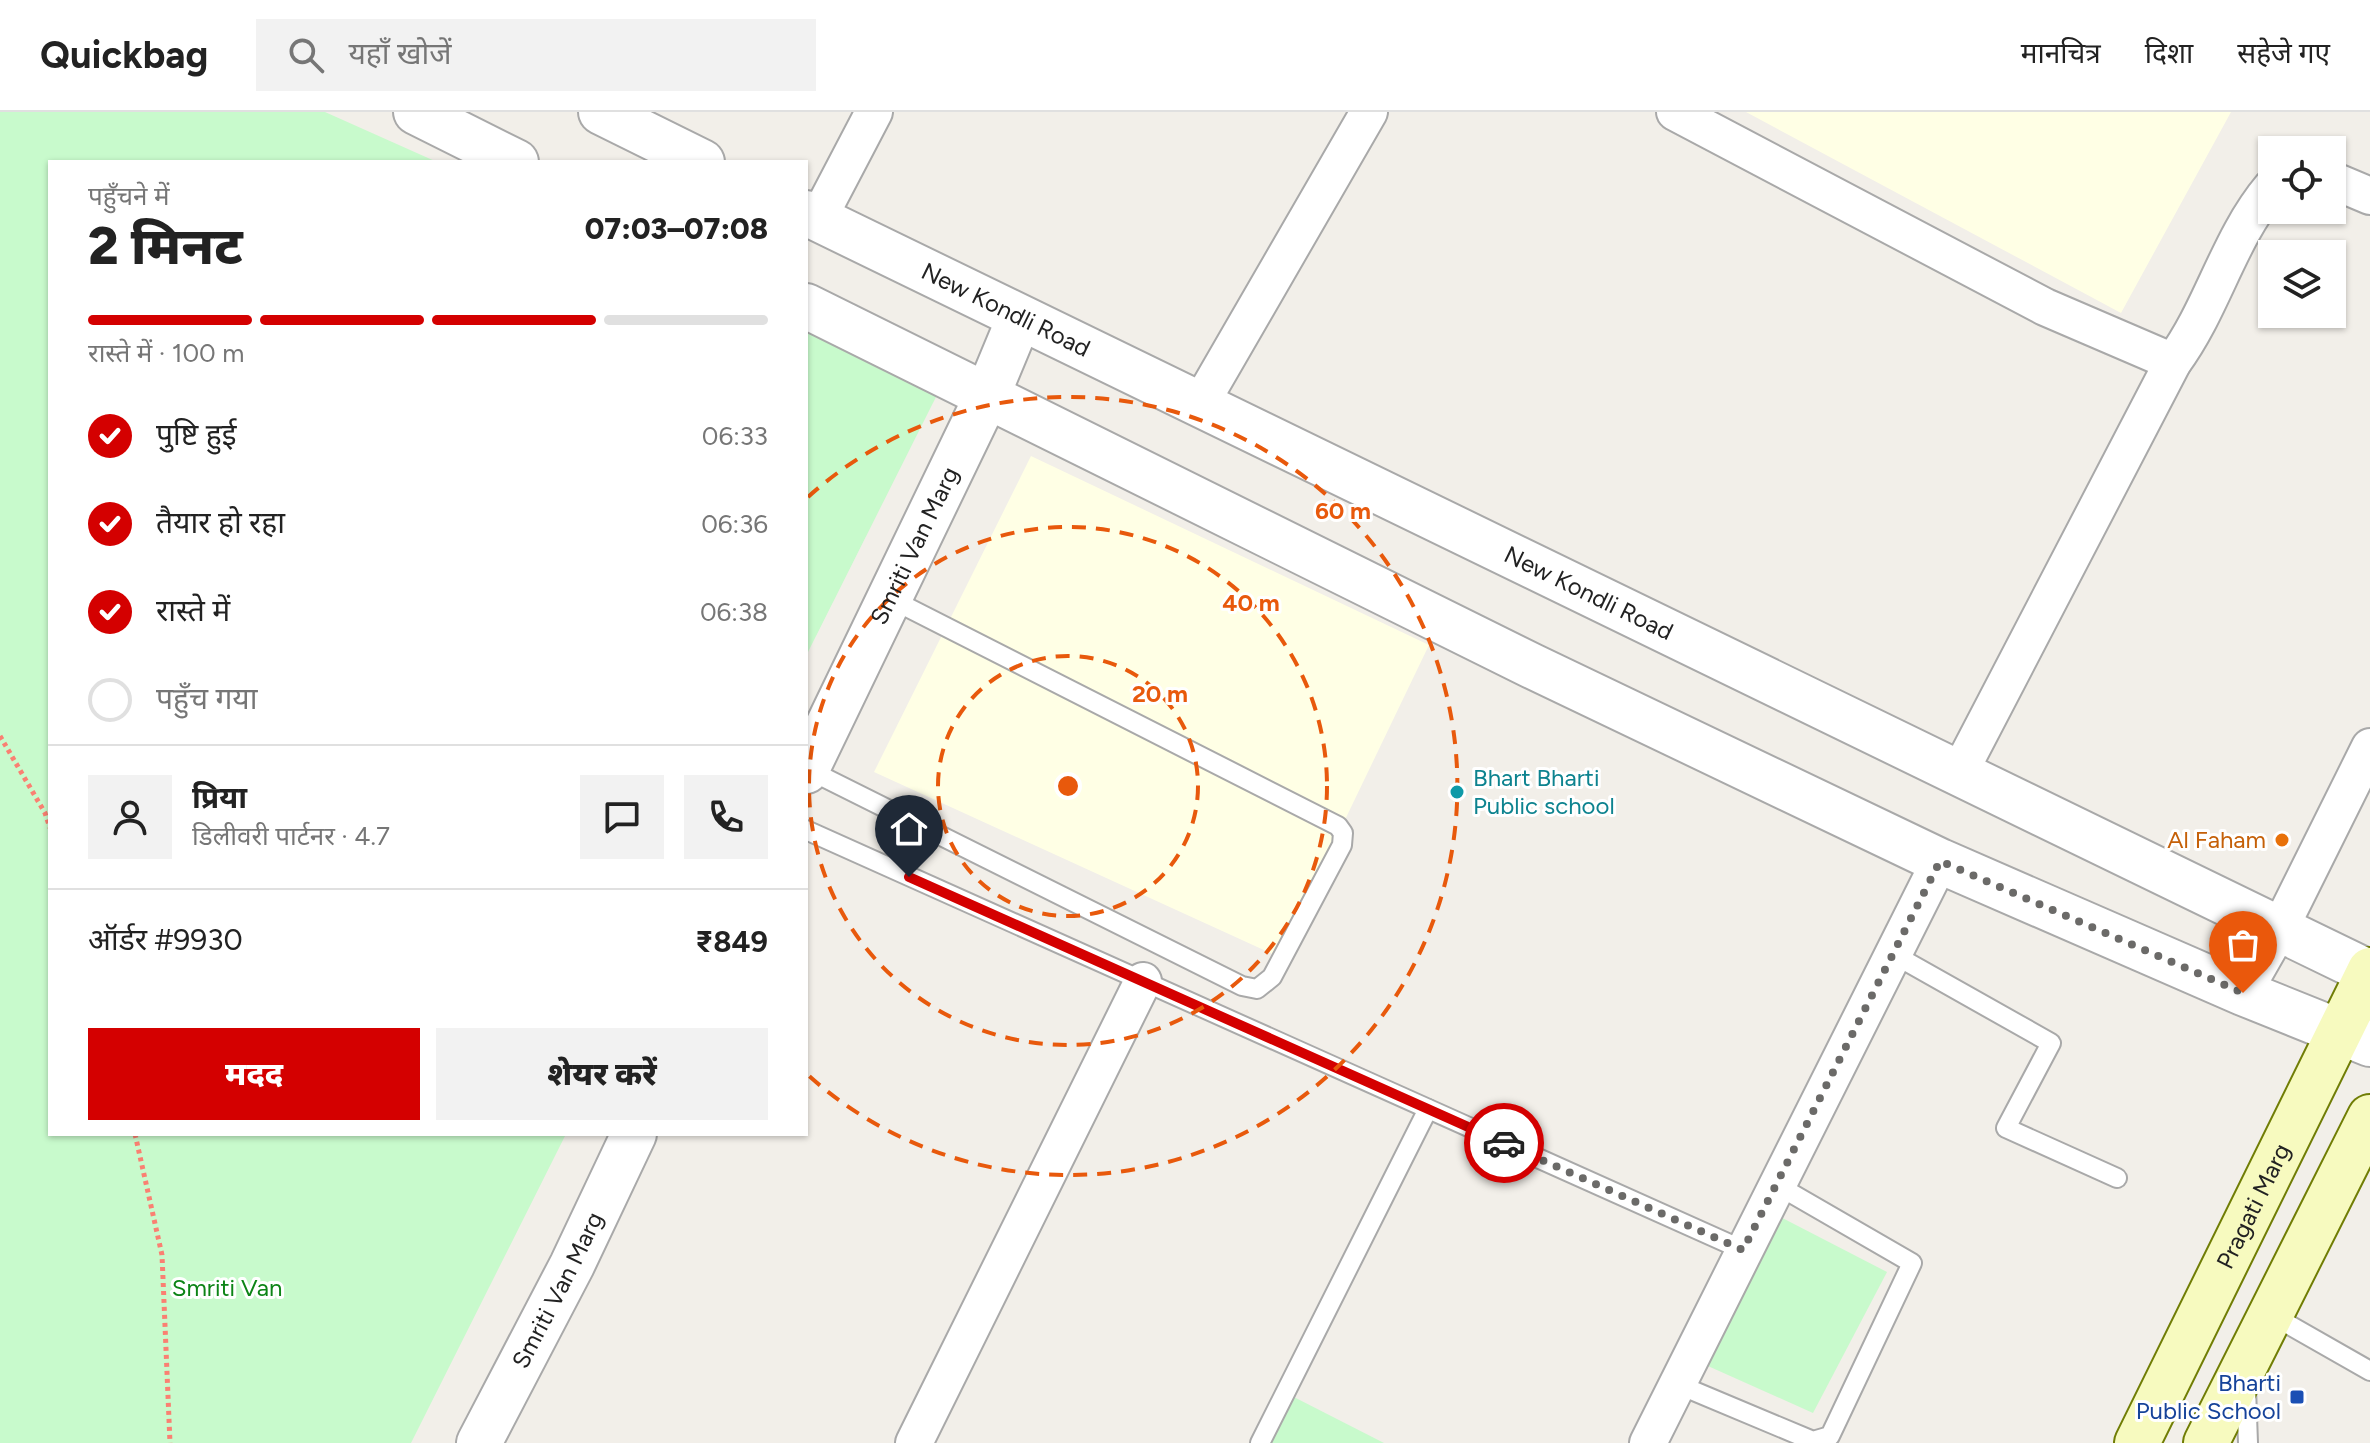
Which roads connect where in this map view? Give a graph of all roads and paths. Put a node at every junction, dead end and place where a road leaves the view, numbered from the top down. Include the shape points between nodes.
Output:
1 (416, 112) edge
2 (601, 112) edge
3 (874, 112) edge
4 (1369, 112) edge
5 (1675, 112) edge
6 (506, 160) edge
7 (698, 160) edge
8 (2346, 186) edge
9 (2370, 196) edge
10 (2258, 208) edge
11 (812, 216) edge
12 (808, 307) edge
13 (1019, 319) junction
14 (2173, 362) junction
15 (987, 396) junction
16 (1199, 406) junction
17 (889, 598) junction
18 (0, 736) edge
19 (2370, 747) edge
20 (808, 766) edge
21 (808, 771) edge
22 (1959, 773) junction
23 (48, 822) edge
24 (808, 831) edge
25 (1940, 861) junction
26 (2279, 930) junction
27 (1893, 954) junction
28 (2370, 972) edge
29 (1143, 981) junction
30 (2243, 993) junction
31 (2356, 1038) edge
32 (1428, 1109) junction
33 (2370, 1117) edge
34 (135, 1136) edge
35 (633, 1136) edge
36 (2117, 1178) dead end
37 (1777, 1185) junction
38 (1743, 1250) junction
39 (2270, 1314) junction
40 (2245, 1365) junction
41 (2370, 1371) edge
42 (1677, 1384) junction
43 (170, 1443) edge
44 (479, 1443) edge
45 (914, 1443) edge
46 (1260, 1443) edge
47 (1648, 1443) edge
48 (2137, 1443) edge
49 (2206, 1443) edge
50 (2248, 1443) edge

1 - 6 street
2 - 7 street
3 - 11 street
4 - 16 street
5 - 14 street via 2045,307
8 - 9 street
10 - 14 street
11 - 13 street, New Kondli Road
12 - 15 street
13 - 15 street, Smriti Van Marg
13 - 16 street, New Kondli Road
14 - 22 street
15 - 17 street, Smriti Van Marg
15 - 25 street
16 - 22 street, New Kondli Road
17 - 20 street, Smriti Van Marg
17 - 21 lane via 1338,826 1342,845 1272,977 1257,989
18 - 23 path
19 - 26 street
22 - 26 street, New Kondli Road
24 - 29 lane
25 - 27 street
25 - 30 street
26 - 28 street, New Kondli Road
26 - 30 street
27 - 36 lane via 2051,1043 2006,1128
27 - 37 street
28 - 31 main road, Pragati Marg
29 - 32 lane
29 - 45 street
30 - 31 street
31 - 48 main road, Pragati Marg
32 - 38 lane
32 - 46 lane
33 - 39 main road
34 - 43 path via 162,1255
35 - 44 street, Smriti Van Marg
37 - 38 street
37 - 42 lane via 1912,1263 1830,1436 1813,1441
38 - 42 street
39 - 40 main road
39 - 41 lane
40 - 49 main road
40 - 50 lane
42 - 47 street

